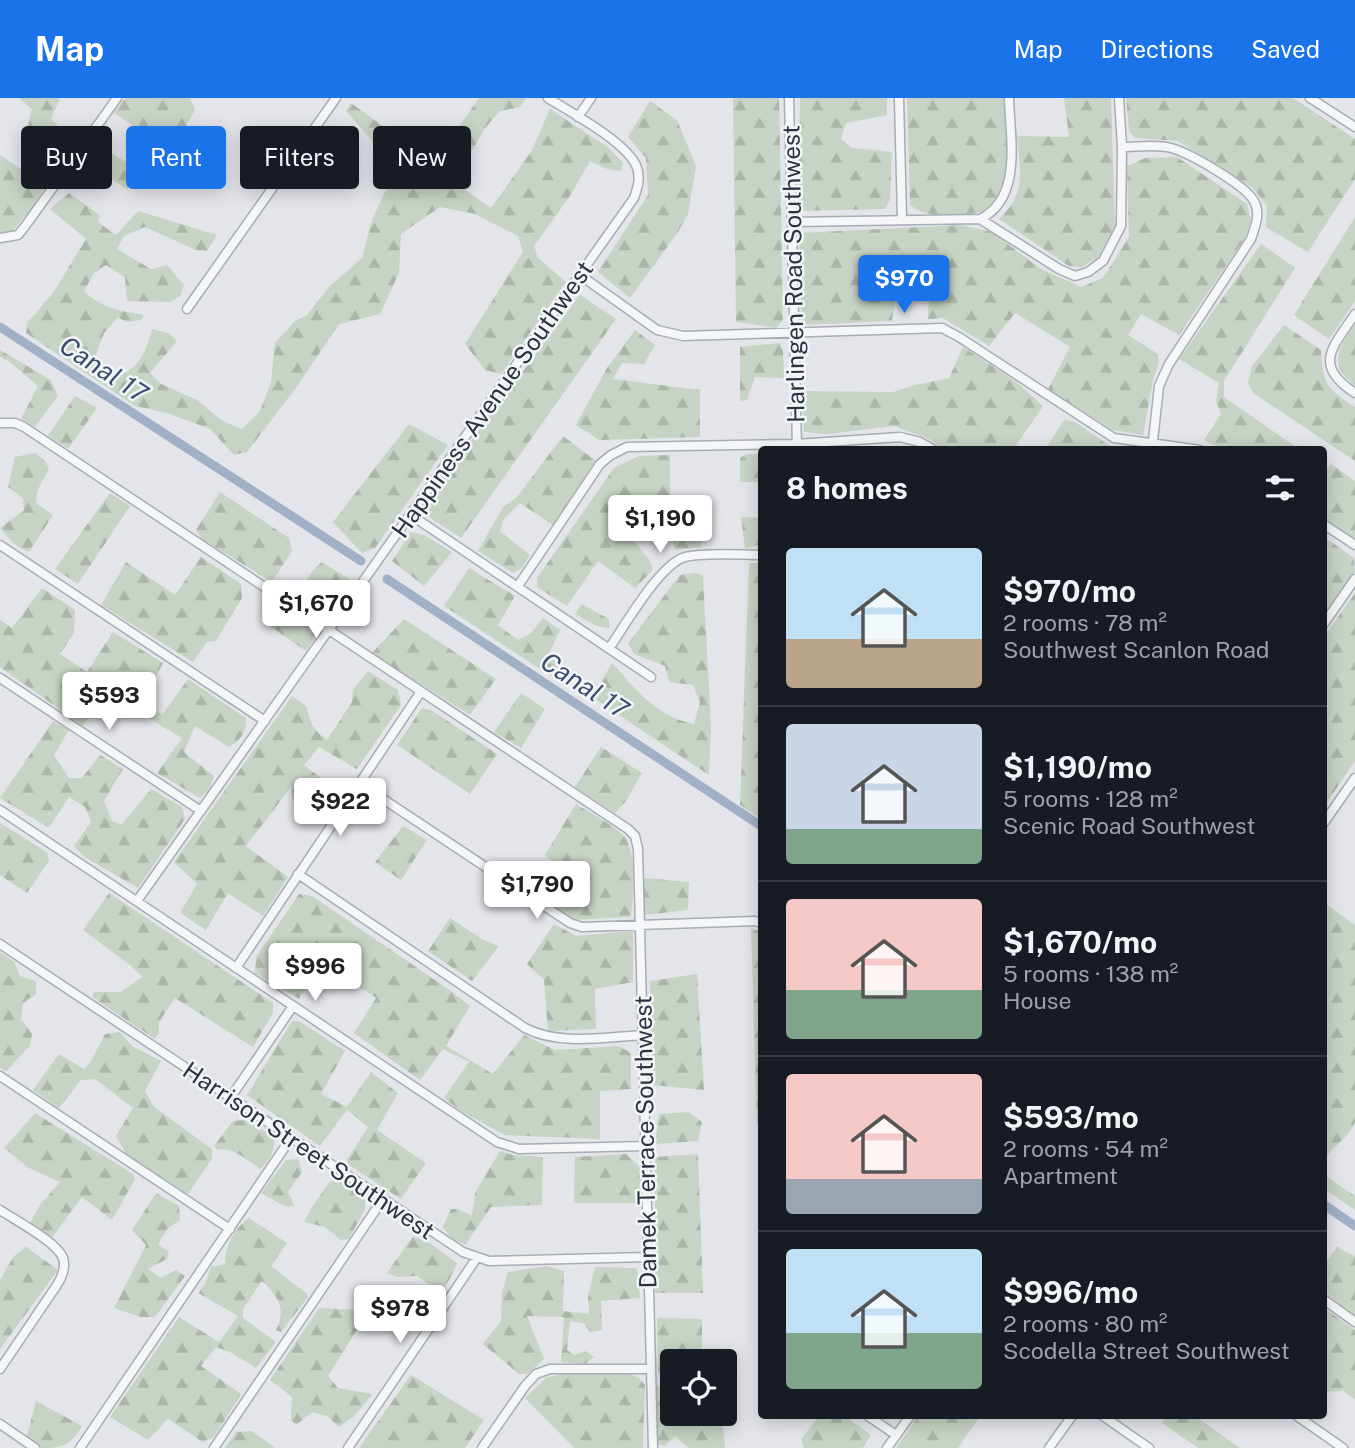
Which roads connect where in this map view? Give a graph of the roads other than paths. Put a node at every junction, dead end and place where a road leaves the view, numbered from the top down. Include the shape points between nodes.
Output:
1 (117, 98) edge
2 (336, 98) edge
3 (548, 98) edge
4 (591, 98) edge
5 (789, 98) edge
6 (899, 98) edge
7 (1009, 98) edge
8 (1119, 98) edge
9 (1310, 98) edge
10 (578, 117) junction
11 (1355, 127) edge
12 (1122, 147) junction
13 (902, 218) junction
14 (980, 219) junction
15 (792, 222) junction
16 (4, 238) edge
17 (580, 275) junction
18 (187, 309) dead end
19 (1355, 314) edge
20 (794, 333) junction
21 (1355, 393) edge
22 (4, 423) edge
23 (797, 446) edge
24 (807, 446) edge
25 (926, 446) edge
26 (1153, 446) edge
27 (758, 447) edge
28 (411, 515) junction
29 (1327, 527) edge
30 (0, 545) edge
31 (1355, 545) edge
32 (758, 555) edge
33 (1355, 579) edge
34 (518, 586) junction
35 (1327, 619) edge
36 (327, 630) junction
37 (610, 647) junction
38 (651, 677) dead end
39 (0, 678) edge
40 (420, 693) junction
41 (265, 721) junction
42 (1355, 778) edge
43 (359, 783) junction
44 (0, 810) edge
45 (201, 811) junction
46 (1327, 818) edge
47 (298, 874) junction
48 (137, 901) junction
49 (758, 922) edge
50 (640, 924) junction
51 (0, 944) edge
52 (236, 968) junction
53 (293, 1006) junction
54 (643, 1035) junction
55 (0, 1076) edge
56 (231, 1097) junction
57 (291, 1138) junction
58 (646, 1146) junction
59 (383, 1199) junction
60 (0, 1210) edge
61 (230, 1229) junction
62 (648, 1257) junction
63 (476, 1259) junction
64 (1327, 1302) edge
65 (1355, 1321) edge
66 (0, 1369) edge
67 (651, 1369) junction
68 (873, 1419) edge
69 (908, 1419) edge
70 (1070, 1419) edge
71 (1107, 1419) edge
72 (1301, 1419) edge
73 (0, 1424) edge
74 (897, 1435) junction
75 (35, 1448) edge
76 (80, 1448) edge
77 (214, 1448) edge
78 (348, 1448) edge
79 (482, 1448) edge
80 (653, 1448) edge
81 (887, 1448) edge
82 (1049, 1448) edge
83 (1149, 1448) edge
84 (1343, 1448) edge

1 - 16 street via 18,235
2 - 18 street
3 - 10 street
4 - 10 street
5 - 15 street, Harlingen Road Southwest
6 - 13 street
7 - 14 street via 1008,188 992,213
8 - 12 street
9 - 11 street
10 - 17 street, Happiness Avenue Southwest via 624,148 637,167 639,185
12 - 14 street via 1121,226 1103,261 1088,272 1075,276 1059,269
12 - 26 street via 1171,148 1206,165 1241,187 1255,202 1257,217 1251,239 1169,363 1159,386
13 - 14 street
13 - 15 street
15 - 20 street, Harlingen Road Southwest
17 - 20 street via 657,330 683,335
17 - 28 street, Happiness Avenue Southwest
19 - 21 street via 1330,352 1331,369 1339,383
20 - 23 street, Harlingen Road Southwest
20 - 26 street via 942,328 1114,438
22 - 36 street via 24,427
24 - 25 street via 900,437
27 - 34 street via 626,447 619,451 600,464
28 - 34 street
28 - 36 street, Happiness Avenue Southwest
29 - 31 street
30 - 41 street
32 - 37 street via 687,556 672,562
33 - 35 street
34 - 37 street
36 - 40 street
36 - 41 street, Happiness Avenue Southwest
37 - 38 street
39 - 45 street
40 - 43 street
40 - 50 street, Damek Terrace Southwest via 635,836
41 - 45 street, Happiness Avenue Southwest
42 - 46 street
43 - 47 street
43 - 50 street via 560,919 582,927
44 - 48 street
45 - 48 street, Happiness Avenue Southwest
47 - 52 street
47 - 54 street via 541,1036
48 - 52 street
49 - 50 street
50 - 54 street, Damek Terrace Southwest
51 - 56 street, Harrison Street Southwest
52 - 53 street
53 - 56 street
53 - 58 street via 496,1142 519,1149
54 - 58 street, Damek Terrace Southwest
55 - 61 street
56 - 57 street, Harrison Street Southwest
57 - 59 street, Harrison Street Southwest
57 - 61 street
58 - 62 street, Damek Terrace Southwest
59 - 63 street, Harrison Street Southwest
59 - 77 street
60 - 66 street via 54,1245 64,1271
61 - 76 street
62 - 63 street
62 - 67 street, Damek Terrace Southwest
63 - 78 street
64 - 65 street
67 - 79 street via 550,1369 536,1374
67 - 80 street, Damek Terrace Southwest
68 - 74 street
69 - 74 street
70 - 82 street
71 - 83 street
72 - 84 street
73 - 75 street
74 - 81 street

